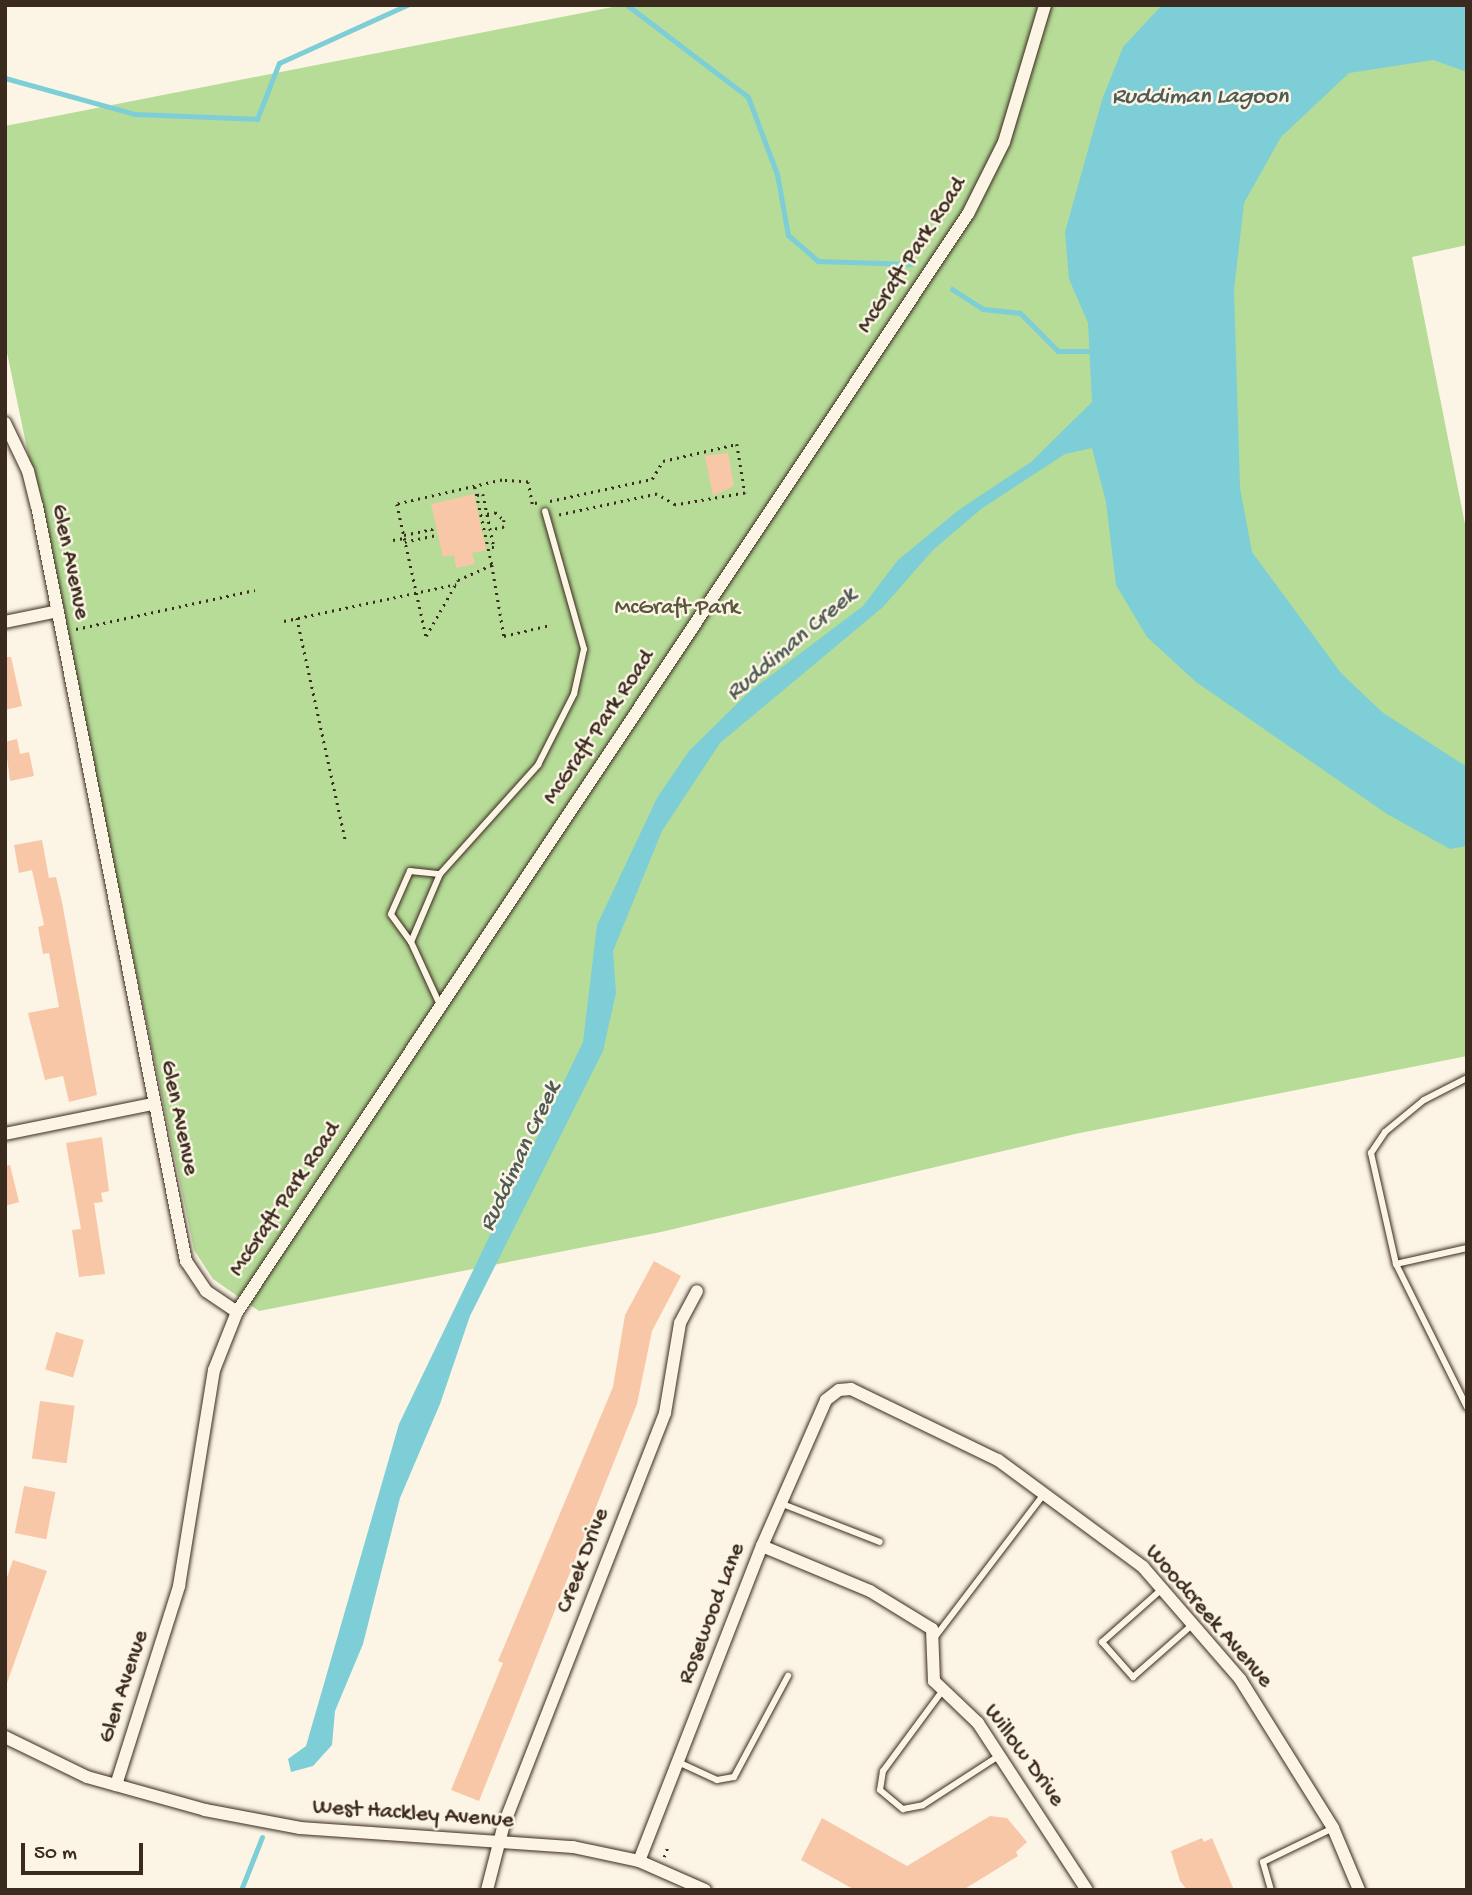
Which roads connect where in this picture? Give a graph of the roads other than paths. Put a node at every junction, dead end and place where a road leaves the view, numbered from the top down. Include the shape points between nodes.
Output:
1 (1045, 5) edge
2 (8, 428) edge
3 (546, 514) road end
4 (58, 611) junction
5 (5, 622) edge
6 (440, 874) junction
7 (411, 942) junction
8 (440, 1005) junction
9 (1467, 1078) edge
10 (152, 1104) junction
11 (5, 1134) edge
12 (1467, 1248) edge
13 (1396, 1264) junction
14 (697, 1291) dead end
15 (237, 1312) junction
16 (839, 1390) joint
17 (1467, 1407) edge
18 (1044, 1494) junction
19 (780, 1503) junction
20 (880, 1542) dead end
21 (762, 1546) junction
22 (1162, 1589) junction
23 (1193, 1624) junction
24 (932, 1640) junction
25 (788, 1676) dead end
26 (943, 1690) junction
27 (5, 1737) edge
28 (1000, 1755) junction
29 (678, 1762) junction
30 (116, 1785) junction
31 (1333, 1828) junction
32 (497, 1842) junction
33 (639, 1861) junction
34 (487, 1890) edge
35 (705, 1890) edge
36 (1087, 1890) edge
37 (1271, 1890) edge
38 (1359, 1890) edge

1 - 8 street, McGraft Park Road via 1004,142 968,214
2 - 4 street, Glen Avenue via 28,471
3 - 6 lane via 584,649 574,694 538,765
4 - 5 street
4 - 10 street, Glen Avenue
6 - 7 lane
6 - 7 lane via 410,871 391,914
7 - 8 lane
8 - 15 street, McGraft Park Road
9 - 13 lane via 1424,1100 1385,1132 1371,1153
10 - 11 street
10 - 15 street, Glen Avenue via 186,1261 206,1291
12 - 13 lane
13 - 17 lane
14 - 32 street, Creek Drive via 680,1323 665,1413
15 - 30 street, Glen Avenue via 214,1370 179,1586
16 - 18 street, Woodcreek Avenue via 851,1389 998,1460
16 - 19 street, Rosewood Lane via 827,1400
18 - 22 street, Woodcreek Avenue via 1143,1567
18 - 24 lane
19 - 20 lane
19 - 21 street, Rosewood Lane
21 - 24 street via 870,1591 932,1629
21 - 29 street, Rosewood Lane
22 - 23 street, Woodcreek Avenue
22 - 23 lane via 1102,1642 1133,1677
23 - 31 street, Woodcreek Avenue via 1240,1679
24 - 26 street, Willow Drive via 934,1681
25 - 29 lane via 734,1777 717,1780
26 - 28 street, Willow Drive via 978,1723
26 - 28 lane via 883,1771 880,1790 902,1809 923,1805
27 - 30 street, West Hackley Avenue via 55,1765
28 - 36 street, Willow Drive
29 - 33 street, Rosewood Lane
30 - 32 street, West Hackley Avenue via 275,1825
31 - 37 lane via 1263,1862
31 - 38 street, Woodcreek Avenue
32 - 33 street, West Hackley Avenue via 573,1847
32 - 34 street, Creek Drive
33 - 35 street, West Hackley Avenue

